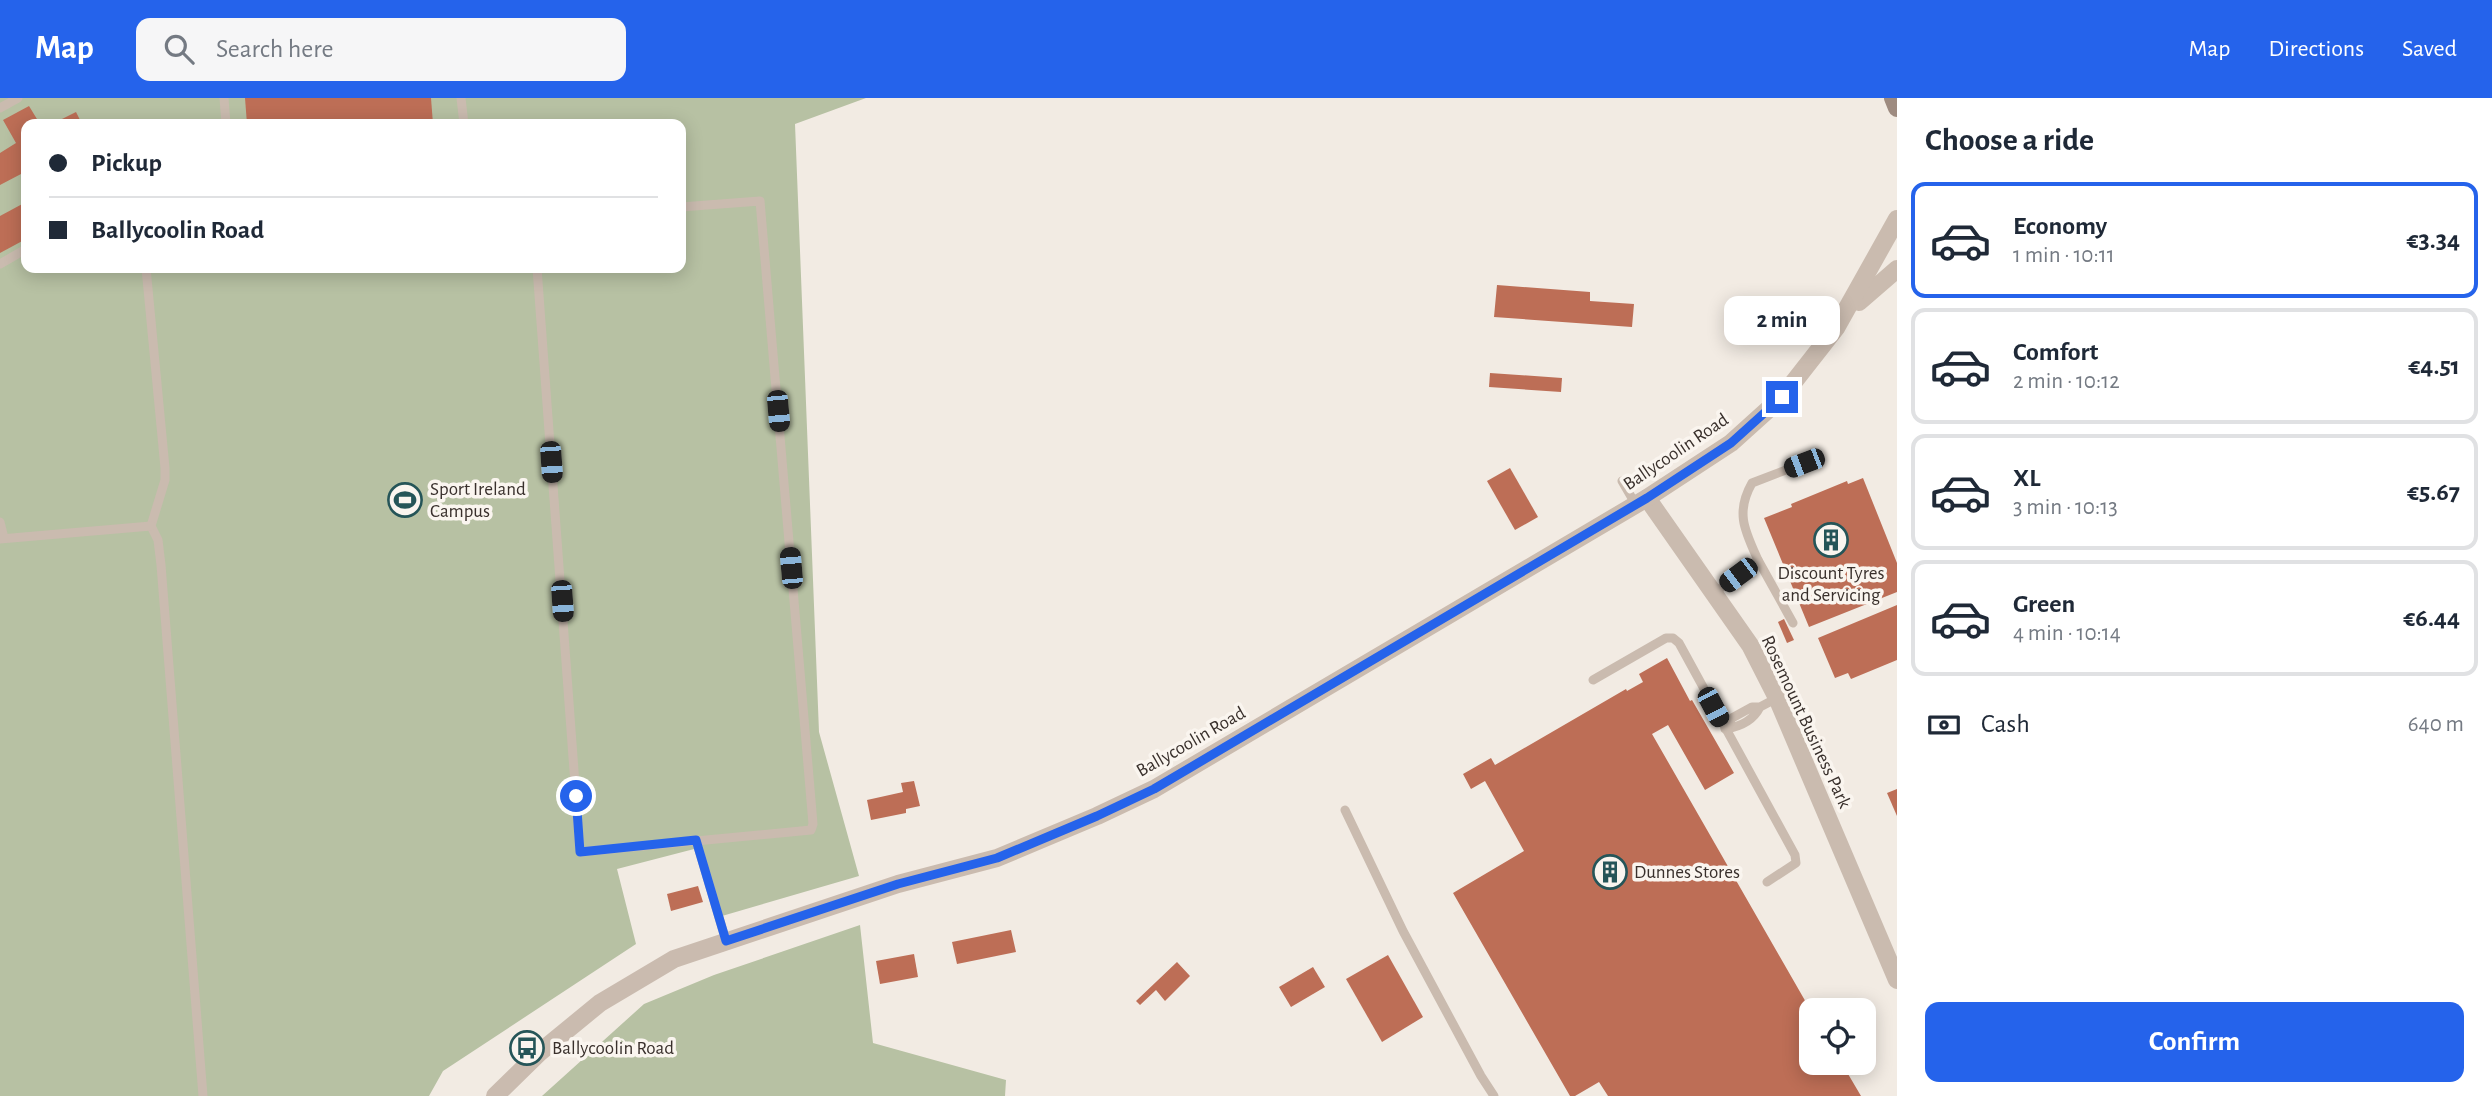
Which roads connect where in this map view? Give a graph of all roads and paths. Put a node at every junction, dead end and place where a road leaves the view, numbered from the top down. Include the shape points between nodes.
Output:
1 (18, 98) edge
2 (224, 98) edge
3 (461, 98) edge
4 (1893, 98) edge
5 (0, 108) edge
6 (1897, 108) edge
7 (226, 119) edge
8 (463, 119) edge
9 (686, 206) edge
10 (1897, 219) edge
11 (21, 252) edge
12 (0, 264) edge
13 (1897, 269) edge
14 (146, 273) edge
15 (537, 273) edge
16 (1846, 314) junction
17 (1804, 463) dead end
18 (1622, 481) dead end
19 (1641, 501) junction
20 (0, 522) edge
21 (151, 526) junction
22 (2, 538) edge
23 (1758, 560) junction
24 (1713, 593) junction
25 (1793, 623) dead end
26 (1593, 680) dead end
27 (1777, 698) junction
28 (1725, 729) junction
29 (1345, 810) dead end
30 (696, 840) junction
31 (1767, 882) dead end
32 (726, 941) junction
33 (1897, 980) edge
34 (203, 1096) edge
35 (495, 1096) edge
36 (1494, 1096) edge

1 - 5 lane
2 - 7 lane
3 - 8 lane
4 - 6 main road
9 - 30 lane via 760,201 813,824 805,831
10 - 16 street, Ballycoolin Road
11 - 12 lane
13 - 16 street, Ballycoolin Road
14 - 21 lane via 165,477
15 - 30 lane via 580,852
16 - 19 street, Ballycoolin Road via 1782,397 1759,419 1731,443
17 - 23 lane via 1752,483 1745,496 1746,536
18 - 19 lane
19 - 24 street, Rosemount Business Park
19 - 32 street, Ballycoolin Road via 1154,789 997,858 898,884
20 - 22 lane
21 - 22 lane
21 - 34 lane via 161,565
23 - 24 lane
23 - 25 lane
24 - 27 street, Rosemount Business Park via 1750,645
26 - 28 lane via 1673,638
27 - 28 lane via 1732,718
27 - 33 street, Rosemount Business Park
28 - 31 lane via 1797,860
29 - 36 lane via 1403,931
30 - 32 lane
32 - 35 street, Ballycoolin Road via 674,958 600,1003

